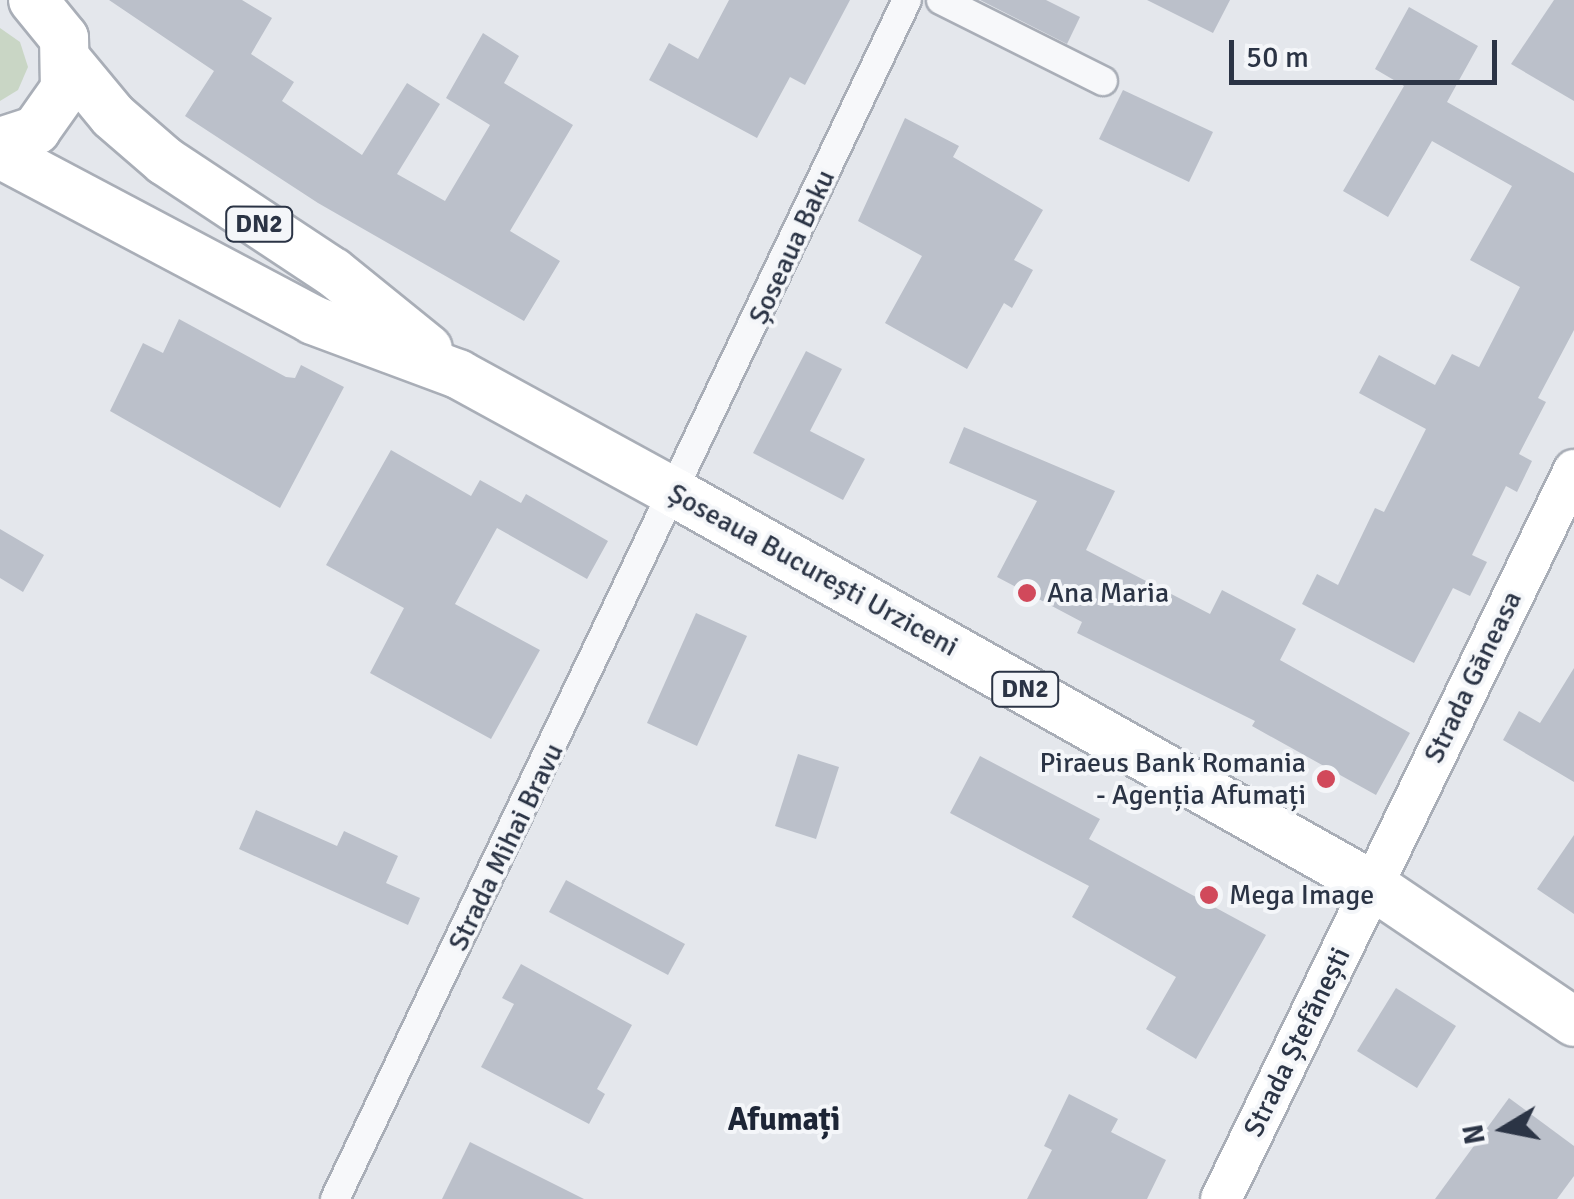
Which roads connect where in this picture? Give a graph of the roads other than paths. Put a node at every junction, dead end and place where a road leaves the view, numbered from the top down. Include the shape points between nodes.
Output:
1 (907, 0) edge
2 (941, 0) edge
3 (47, 5) edge
4 (70, 64) junction
5 (1103, 80) dead end
6 (0, 142) edge
7 (0, 154) edge
8 (458, 374) junction
9 (1574, 470) edge
10 (677, 494) junction
11 (1372, 885) junction
12 (1574, 1022) edge
13 (336, 1199) edge
14 (1221, 1199) edge

1 - 10 street, Șoseaua Baku
2 - 5 street
3 - 4 highway, Șoseaua București Urziceni / DN2
4 - 6 highway via 54,112 36,130
4 - 8 highway, Șoseaua București Urziceni / DN2 via 113,116 164,161 333,272
7 - 8 highway, Șoseaua București Urziceni / DN2 via 313,320
8 - 10 highway, Șoseaua București Urziceni / DN2
9 - 11 main road, Strada Găneasa
10 - 11 highway, Șoseaua București Urziceni / DN2
10 - 13 street, Strada Mihai Bravu
11 - 12 highway, Șoseaua București Urziceni / DN2
11 - 14 main road, Strada Ștefănești

